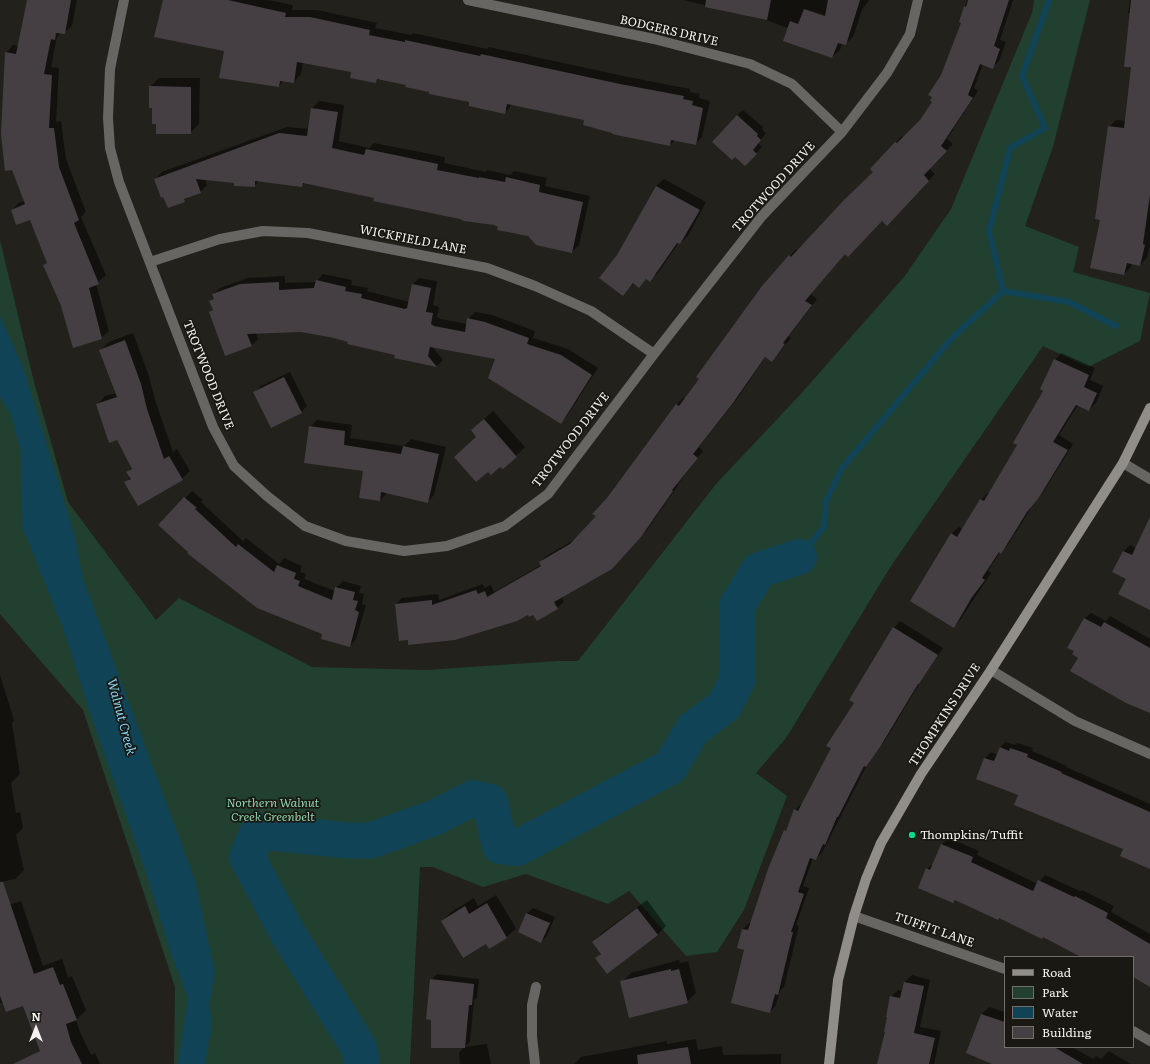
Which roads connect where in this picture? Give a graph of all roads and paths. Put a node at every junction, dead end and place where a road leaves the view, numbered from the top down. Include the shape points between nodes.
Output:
1 (124, 0) edge
2 (468, 0) edge
3 (918, 0) edge
4 (842, 132) junction
5 (150, 262) junction
6 (654, 354) junction
7 (1150, 408) edge
8 (1123, 463) junction
9 (1150, 479) edge
10 (991, 670) junction
11 (1150, 754) edge
12 (854, 916) junction
13 (1004, 969) edge
14 (536, 987) dead end
15 (1134, 1032) edge
16 (1150, 1041) edge
17 (535, 1064) edge
18 (829, 1064) edge

1 - 5 street, TROTWOOD DRIVE via 110,69 110,148 119,182
2 - 4 street, BODGERS DRIVE via 654,39 750,64 792,84
3 - 4 street, TROTWOOD DRIVE via 910,34 887,73
4 - 6 street, TROTWOOD DRIVE via 762,216
5 - 6 street, WICKFIELD LANE via 220,239 263,231 308,233 487,268 591,310
5 - 6 street, TROTWOOD DRIVE via 213,427 234,466 305,526 346,541 404,551 447,546 505,526 548,494
7 - 8 street, THOMPKINS DRIVE
8 - 9 street
8 - 10 street, THOMPKINS DRIVE
10 - 11 street via 1075,721
10 - 12 street, THOMPKINS DRIVE via 921,774 881,843
12 - 13 street, TUFFIT LANE
12 - 18 street, THOMPKINS DRIVE via 838,980
14 - 17 street via 532,1005
15 - 16 street

